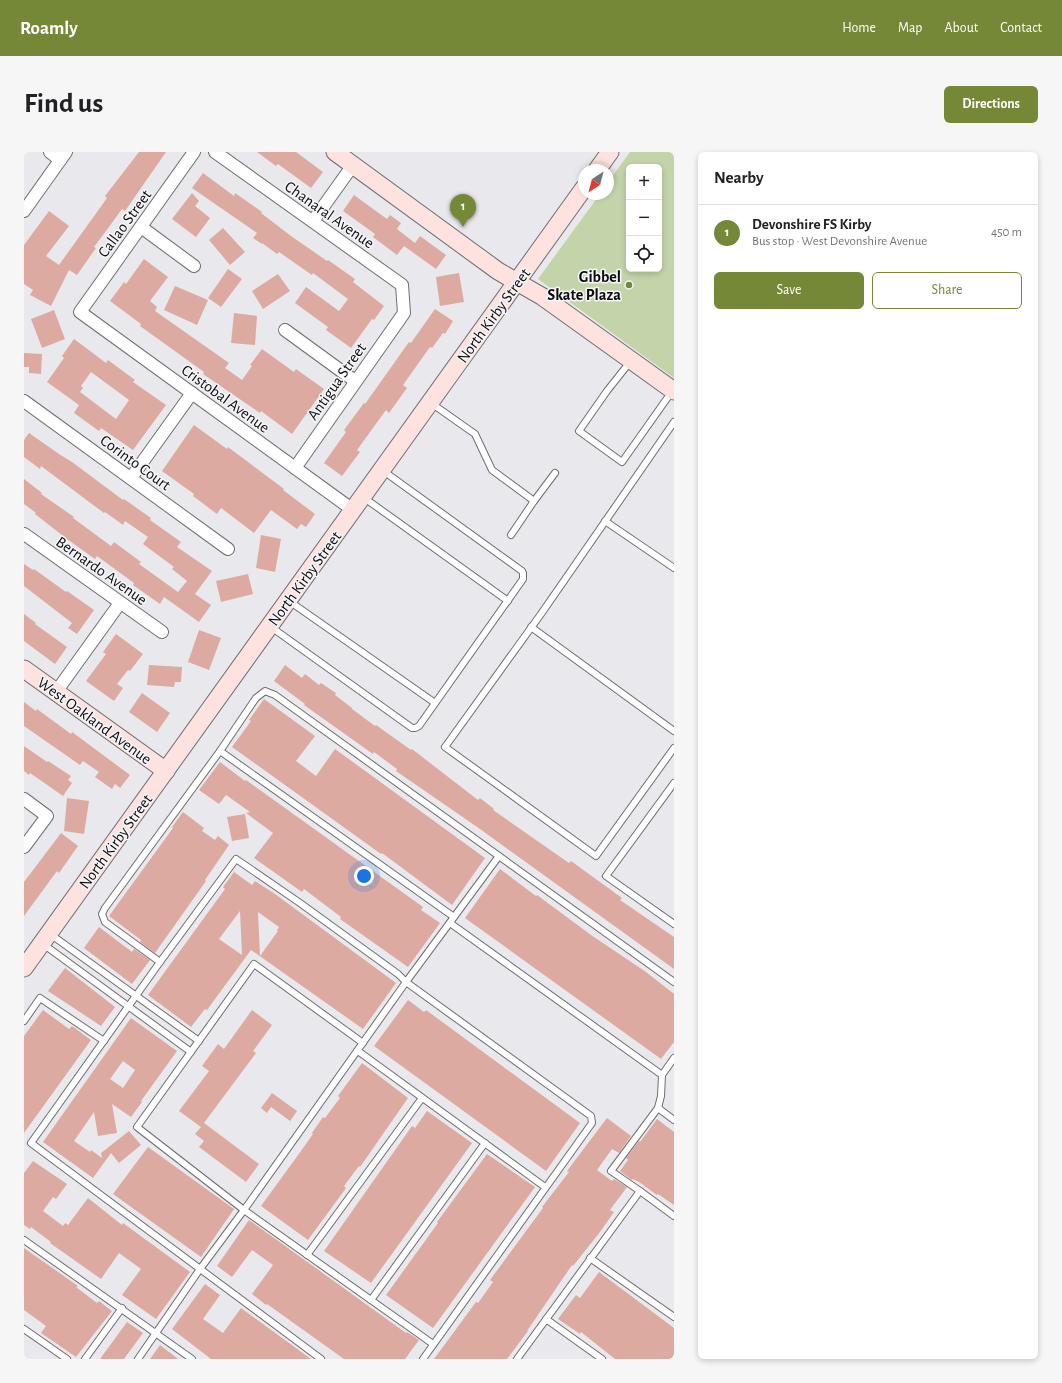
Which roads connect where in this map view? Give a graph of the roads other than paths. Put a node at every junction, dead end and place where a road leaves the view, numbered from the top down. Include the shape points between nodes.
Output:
1 (50, 152) edge
2 (194, 152) edge
3 (215, 152) edge
4 (335, 152) edge
5 (610, 152) edge
6 (63, 156) edge
7 (601, 164) edge
8 (352, 165) junction
9 (578, 196) edge
10 (24, 211) edge
11 (313, 221) junction
12 (141, 227) junction
13 (194, 266) dead end
14 (517, 282) junction
15 (80, 312) joint
16 (404, 313) joint
17 (285, 330) dead end
18 (631, 360) junction
19 (355, 381) junction
20 (674, 390) edge
21 (192, 393) junction
22 (24, 401) edge
23 (430, 402) junction
24 (674, 422) edge
25 (294, 468) junction
26 (382, 469) junction
27 (555, 473) dead end
28 (131, 478) junction
29 (534, 501) junction
30 (357, 503) junction
31 (605, 522) junction
32 (24, 534) edge
33 (510, 535) dead end
34 (228, 549) dead end
35 (674, 568) edge
36 (288, 600) junction
37 (508, 601) junction
38 (120, 603) junction
39 (269, 626) junction
40 (531, 627) junction
41 (162, 632) dead end
42 (24, 669) edge
43 (56, 692) junction
44 (435, 703) junction
45 (674, 731) edge
46 (674, 748) edge
47 (220, 750) junction
48 (166, 771) junction
49 (674, 783) edge
50 (24, 799) edge
51 (24, 847) edge
52 (498, 856) junction
53 (454, 917) junction
54 (450, 923) junction
55 (674, 924) edge
56 (45, 938) junction
57 (160, 962) junction
58 (24, 968) edge
59 (406, 982) junction
60 (674, 982) edge
61 (136, 996) junction
62 (129, 1007) junction
63 (24, 1021) edge
64 (104, 1041) junction
65 (199, 1041) junction
66 (363, 1043) junction
67 (191, 1052) junction
68 (358, 1052) junction
69 (674, 1058) edge
70 (662, 1075) junction
71 (422, 1098) junction
72 (658, 1108) junction
73 (674, 1120) edge
74 (485, 1143) junction
75 (545, 1186) junction
76 (640, 1191) junction
77 (244, 1210) junction
78 (674, 1216) edge
79 (24, 1240) edge
80 (307, 1255) junction
81 (590, 1258) junction
82 (200, 1269) junction
83 (371, 1300) junction
84 (122, 1308) junction
85 (674, 1317) edge
86 (546, 1319) junction
87 (24, 1329) edge
88 (157, 1333) junction
89 (433, 1344) junction
90 (599, 1358) edge
91 (67, 1359) edge
92 (85, 1359) edge
93 (138, 1359) edge
94 (192, 1359) edge
95 (321, 1359) edge
96 (423, 1359) edge
97 (517, 1359) edge

1 - 6 street
2 - 12 street, Callao Street
3 - 11 street, Chanaral Avenue
4 - 8 street
5 - 7 street
6 - 10 street
8 - 11 street
8 - 14 street via 498,271
9 - 14 street, North Kirby Street
11 - 16 street, Chanaral Avenue via 402,284
12 - 13 street
12 - 15 street, Callao Street
14 - 18 street via 543,297
14 - 23 street, North Kirby Street
15 - 21 street, Cristobal Avenue
16 - 19 street, Antigua Street
17 - 19 street
18 - 20 street
18 - 20 lane via 579,431 622,462
19 - 25 street, Antigua Street
21 - 25 street, Cristobal Avenue
21 - 28 street
22 - 28 street, Corinto Court
23 - 26 street, North Kirby Street
23 - 29 lane via 475,434 492,470
24 - 31 lane
25 - 30 street, Cristobal Avenue
26 - 30 street, North Kirby Street
26 - 37 lane via 522,571 524,579
27 - 29 lane
28 - 34 street, Corinto Court
29 - 33 lane
30 - 36 street, North Kirby Street
30 - 37 lane
31 - 35 lane
31 - 40 lane
32 - 38 street, Bernardo Avenue
36 - 39 street, North Kirby Street
36 - 44 lane
37 - 44 lane
38 - 41 street, Bernardo Avenue
38 - 43 street
39 - 44 lane via 412,728 419,726
39 - 48 street, North Kirby Street
40 - 45 lane
40 - 46 lane via 445,747 596,856
42 - 43 street, West Oakland Avenue
43 - 48 street, West Oakland Avenue
47 - 52 lane via 256,698 265,691
47 - 53 lane
47 - 57 lane via 102,914 105,922
48 - 56 street, North Kirby Street
49 - 55 lane via 606,876
50 - 51 street via 47,816
52 - 53 lane
52 - 60 lane
53 - 54 lane
54 - 59 lane
54 - 70 lane
56 - 58 street, North Kirby Street
56 - 61 lane
56 - 62 lane
57 - 59 lane via 236,860 306,907
57 - 61 lane
59 - 66 lane
59 - 75 lane via 591,1116 592,1123
61 - 62 lane
61 - 65 lane
62 - 64 lane
62 - 67 lane
63 - 64 lane via 40,998
64 - 82 lane via 31,1143
65 - 66 lane via 254,964
65 - 67 lane
66 - 68 lane
67 - 77 lane via 137,1127
68 - 71 lane
68 - 77 lane
69 - 70 lane
70 - 72 lane
71 - 74 lane
71 - 80 lane
72 - 73 lane
72 - 76 lane via 611,1171
74 - 75 lane
74 - 83 lane
75 - 89 lane
76 - 78 lane
76 - 81 lane
77 - 80 lane
77 - 82 lane
79 - 84 lane
80 - 83 lane
81 - 85 lane
81 - 86 lane
82 - 88 lane
82 - 95 lane
83 - 89 lane
84 - 88 lane
84 - 92 lane
86 - 90 lane
86 - 97 lane
87 - 91 lane
88 - 93 lane
88 - 94 lane
89 - 96 lane

